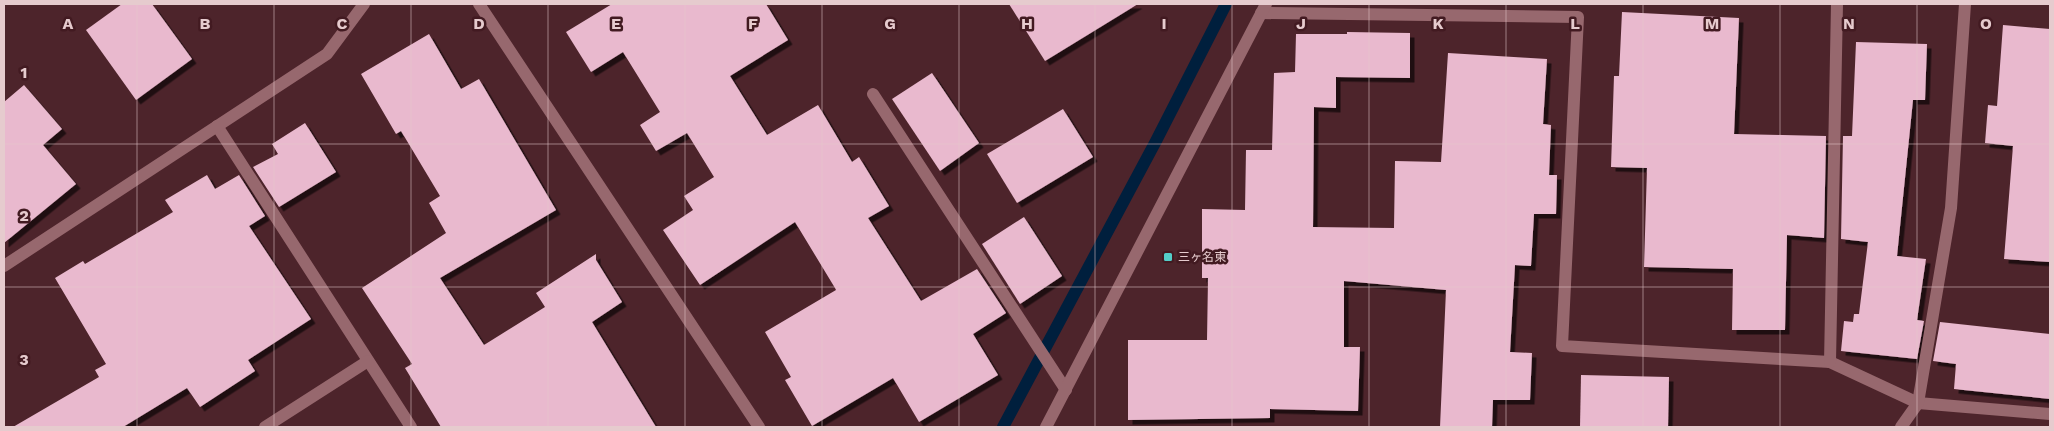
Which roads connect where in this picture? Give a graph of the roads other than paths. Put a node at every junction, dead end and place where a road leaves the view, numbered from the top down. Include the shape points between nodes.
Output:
1 (364, 4) edge
2 (480, 4) edge
3 (1837, 4) edge
4 (1965, 4) edge
5 (1263, 8) edge
6 (873, 94) dead end
7 (216, 126) junction
8 (4, 266) edge
9 (368, 361) junction
10 (1830, 362) junction
11 (1066, 390) junction
12 (1918, 403) junction
13 (2050, 414) edge
14 (265, 427) edge
15 (411, 427) edge
16 (759, 427) edge
17 (1046, 427) edge
18 (1901, 427) edge

1 - 7 street via 327,54
2 - 16 street
3 - 10 street
4 - 12 street via 1950,208
5 - 10 street via 1578,17 1562,346
5 - 11 street
6 - 11 street
7 - 8 street
7 - 9 street
9 - 14 street
9 - 15 street
10 - 12 street
11 - 17 street
12 - 13 street
12 - 18 street

